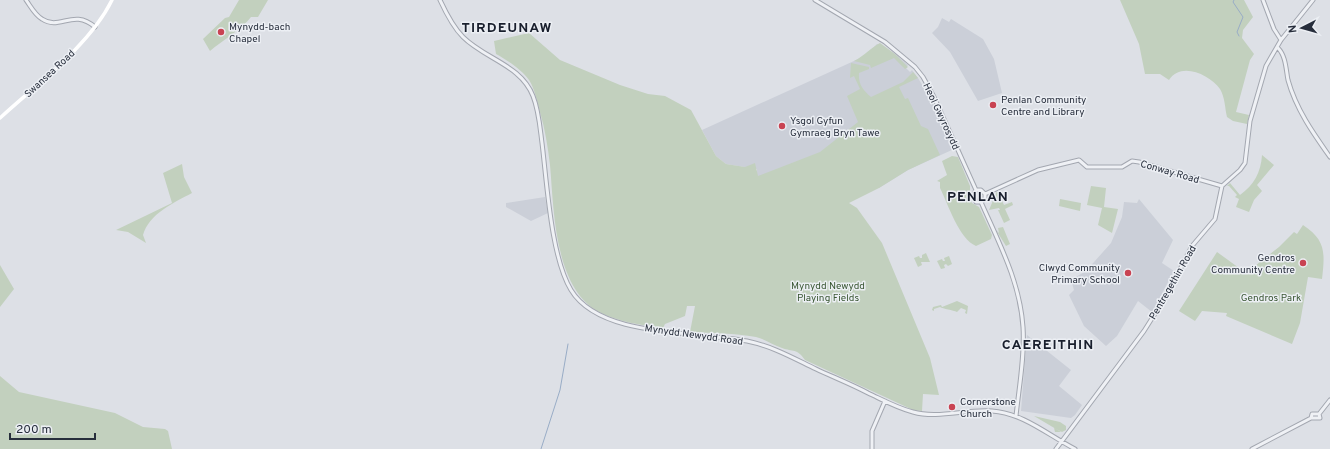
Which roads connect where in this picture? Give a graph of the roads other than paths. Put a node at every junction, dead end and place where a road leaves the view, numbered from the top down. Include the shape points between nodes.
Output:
1 (26, 0) edge
2 (112, 0) edge
3 (440, 0) edge
4 (815, 0) edge
5 (1263, 0) edge
6 (1313, 0) edge
7 (95, 27) junction
8 (1281, 40) junction
9 (1278, 48) junction
10 (0, 118) edge
11 (1330, 157) edge
12 (1222, 186) junction
13 (976, 190) junction
14 (985, 194) junction
15 (981, 202) junction
16 (1330, 400) edge
17 (885, 401) junction
18 (1016, 416) junction
19 (1062, 441) junction
20 (872, 449) edge
21 (1056, 449) edge
22 (1075, 449) edge
23 (1252, 449) edge

1 - 7 street via 36,14 48,22 56,23 76,18 85,19
2 - 7 main road, Swansea Road
3 - 17 street, Mynydd Newydd Road via 448,17 464,38 520,78 533,95 557,252 564,277 579,302 596,314 623,324 760,344
4 - 13 street, Heol Gwyrosydd via 886,42 923,77
5 - 8 street
6 - 8 street
7 - 10 main road, Swansea Road
8 - 9 street
9 - 11 street via 1283,56 1296,104
9 - 12 street via 1266,66 1261,80 1248,132 1244,163
12 - 14 street, Conway Road via 1139,162 1132,161 1122,167 1087,167 1079,160 1038,170
12 - 19 street, Pentregethin Road via 1215,219 1192,246 1144,331
13 - 14 street via 981,190
13 - 15 street via 973,197 976,202
14 - 15 street via 985,199
15 - 18 street via 1009,262 1022,316 1023,339
16 - 23 street via 1319,414 1320,418 1312,418
17 - 18 street, Mynydd Newydd Road via 920,414 991,411
17 - 20 street via 872,431
18 - 19 street, Mynydd Newydd Road
19 - 21 street, Pentregethin Road
19 - 22 street, Mynydd Newydd Road

